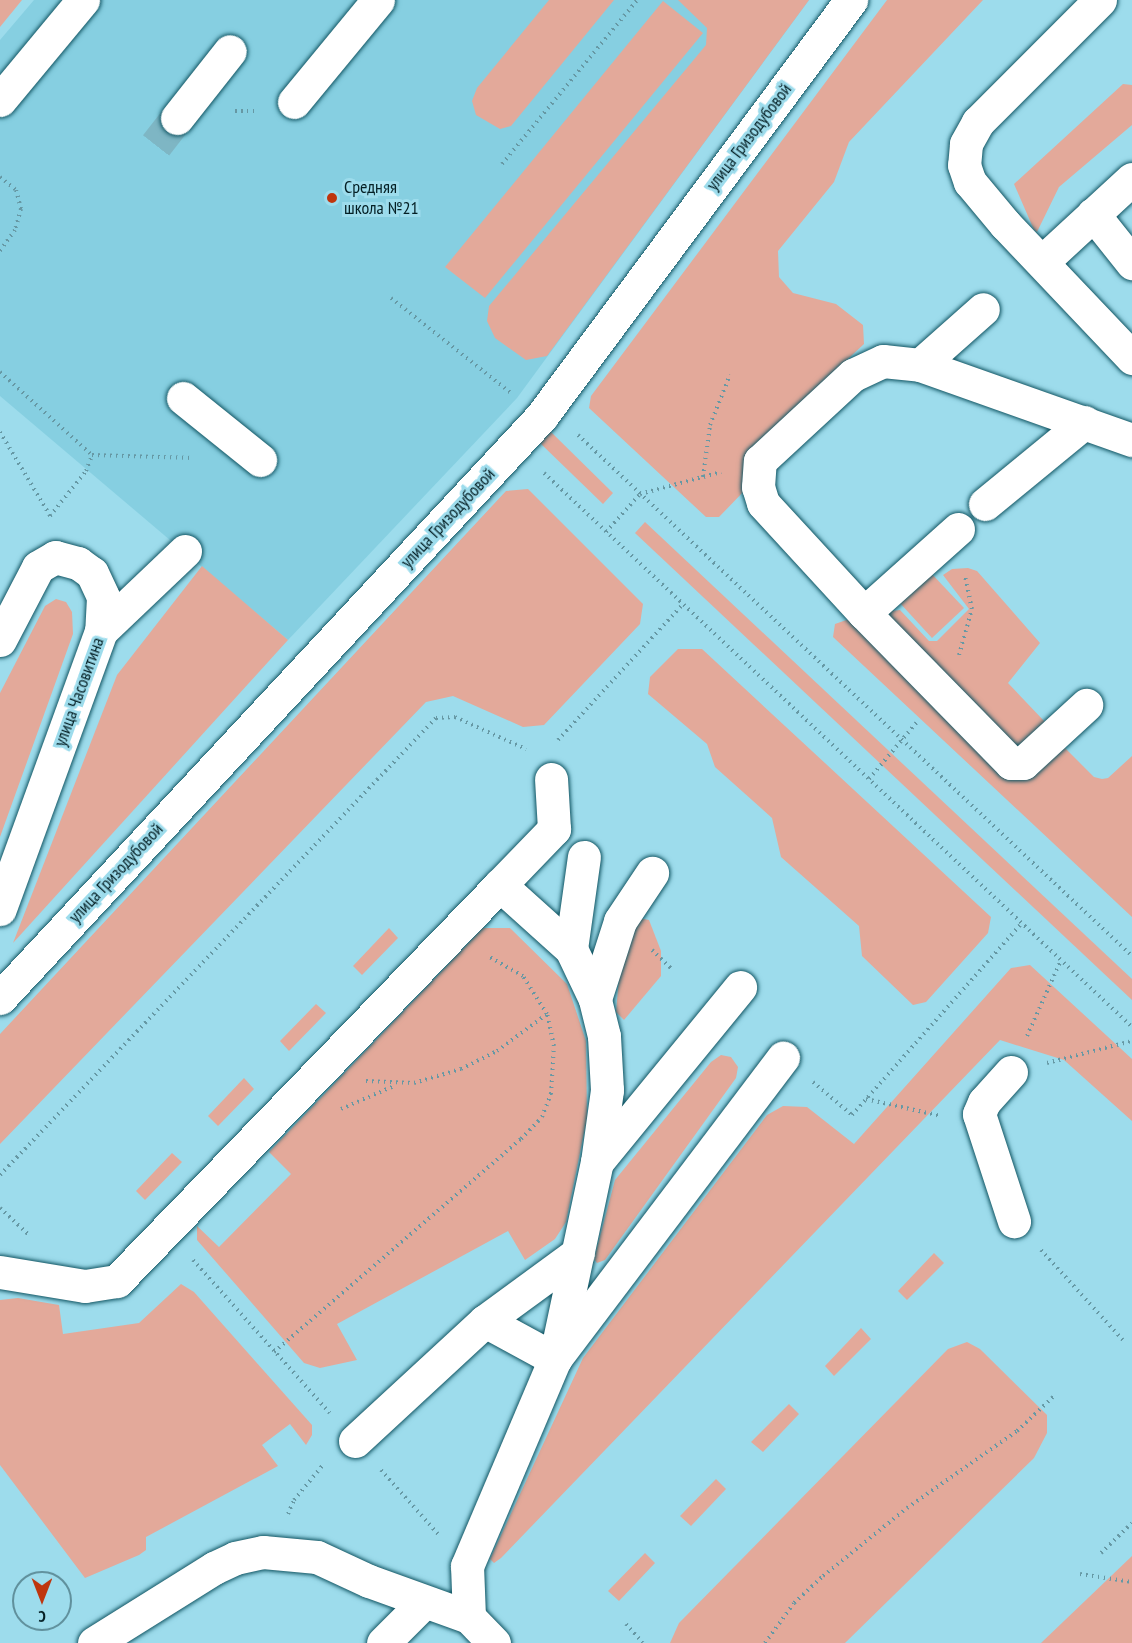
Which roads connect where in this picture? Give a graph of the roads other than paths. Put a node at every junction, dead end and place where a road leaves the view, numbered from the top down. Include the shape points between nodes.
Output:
1 (83, 0) edge
2 (378, 0) edge
3 (851, 0) edge
4 (1100, 0) edge
5 (230, 51) dead end
6 (0, 100) edge
7 (294, 102) road end
8 (180, 114) tunnel mouth
9 (1132, 179) edge
10 (1093, 214) junction
11 (1042, 261) junction
12 (1132, 263) edge
13 (982, 309) dead end
14 (1132, 358) edge
15 (920, 365) junction
16 (183, 398) dead end
17 (1085, 422) junction
18 (1132, 440) edge
19 (260, 460) dead end
20 (985, 504) dead end
21 (958, 529) dead end
22 (185, 551) dead end
23 (864, 613) junction
24 (101, 631) junction
25 (0, 640) edge
26 (1086, 705) dead end
27 (551, 770) road end
28 (584, 857) dead end
29 (652, 873) dead end
30 (500, 885) junction
31 (0, 909) edge
32 (571, 949) junction
33 (740, 987) dead end
34 (0, 998) edge
35 (595, 999) junction
36 (783, 1057) dead end
37 (1011, 1072) road end
38 (597, 1162) junction
39 (1014, 1221) road end
40 (578, 1253) junction
41 (0, 1272) edge
42 (485, 1321) junction
43 (555, 1359) junction
44 (341, 1450) road end
45 (424, 1602) junction
46 (469, 1617) junction
47 (94, 1643) edge
48 (383, 1643) edge
49 (494, 1643) edge

1 - 6 street
2 - 7 street
3 - 34 street, улица Гризодубовой via 541,417
4 - 11 street via 1022,74 978,122 966,144 964,165 970,182
5 - 8 street
9 - 10 street
10 - 11 street
10 - 12 street
11 - 14 street
13 - 15 street
15 - 17 street
15 - 23 street via 901,360 867,366 760,461 758,487 763,503
16 - 19 street
17 - 18 street
17 - 20 street
21 - 23 street
22 - 24 street
23 - 26 street via 1011,763 1023,763
24 - 25 street, улица Часовитина via 103,597 92,573 78,563 55,557 38,567
24 - 31 street, улица Часовитина
27 - 30 street via 554,829
28 - 32 street
29 - 35 street via 620,921
30 - 32 street
30 - 41 street via 117,1281 85,1286
32 - 35 street
33 - 38 street
35 - 38 street via 604,1036 607,1090
36 - 43 street
37 - 39 street via 984,1102 980,1124
38 - 40 street
40 - 42 street
40 - 43 street
42 - 43 street
42 - 44 street
43 - 46 street via 476,1537 467,1566
45 - 46 street
45 - 47 street via 317,1557 281,1552 235,1558 168,1594
45 - 48 street
46 - 49 street

